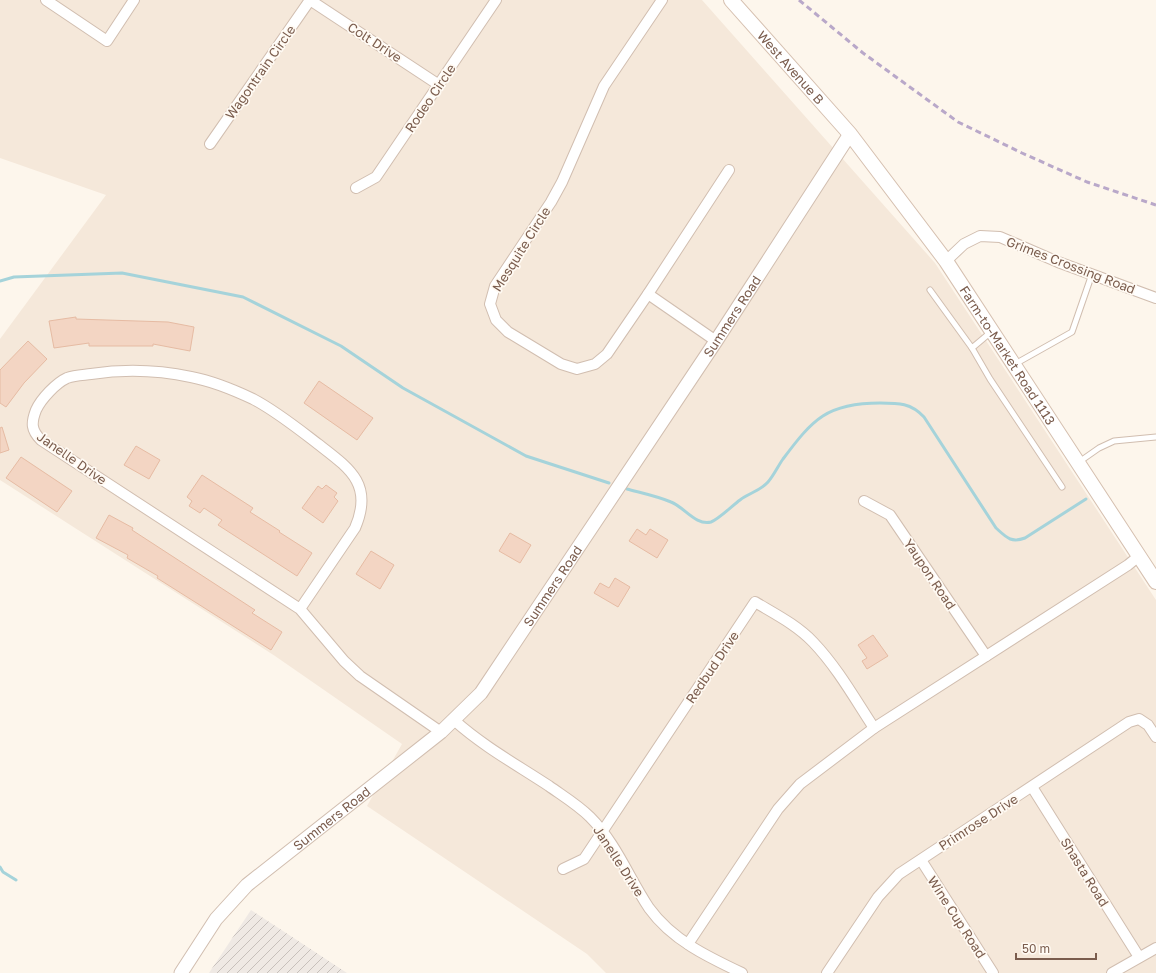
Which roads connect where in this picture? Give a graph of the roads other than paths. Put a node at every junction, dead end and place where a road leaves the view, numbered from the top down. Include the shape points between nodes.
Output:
1 (46, 0) edge
2 (134, 0) edge
3 (310, 0) edge
4 (496, 0) edge
5 (662, 0) edge
6 (731, 0) edge
7 (439, 85) junction
8 (850, 134) junction
9 (210, 144) dead end
10 (729, 170) dead end
11 (356, 188) dead end
12 (946, 261) junction
13 (1092, 274) junction
14 (930, 290) dead end
15 (648, 294) junction
16 (1156, 298) edge
17 (992, 331) junction
18 (716, 340) junction
19 (972, 348) junction
20 (1014, 365) junction
21 (1156, 437) edge
22 (1078, 463) junction
23 (1062, 487) dead end
24 (864, 501) dead end
25 (1139, 556) junction
26 (1156, 582) edge
27 (300, 609) junction
28 (986, 656) junction
29 (455, 721) junction
30 (874, 728) junction
31 (441, 732) junction
32 (1156, 737) edge
33 (1032, 787) junction
34 (602, 831) junction
35 (921, 860) junction
36 (563, 869) dead end
37 (688, 944) junction
38 (1156, 948) edge
39 (1139, 958) junction
40 (181, 973) edge
41 (742, 973) edge
42 (827, 973) edge
43 (993, 973) edge
44 (1112, 973) edge

1 - 2 street via 107,41
3 - 7 street, Colt Drive
3 - 9 street, Wagontrain Circle
4 - 7 street, Rodeo Circle
5 - 15 street, Mesquite Circle via 604,86 562,182 495,286 490,304 496,320 508,332 561,364 577,369 602,360
6 - 8 main road, West Avenue B
7 - 11 street, Rodeo Circle via 376,177
8 - 12 main road, Farm-to-Market Road 1113
8 - 18 street, Summers Road
10 - 15 street, Mesquite Circle
12 - 13 street, Grimes Crossing Road via 964,244 980,236 1000,237
12 - 17 main road, Farm-to-Market Road 1113
13 - 16 street, Grimes Crossing Road
13 - 20 lane via 1072,332
14 - 19 lane
15 - 18 street
17 - 19 lane
17 - 20 main road, Farm-to-Market Road 1113
18 - 29 street, Summers Road via 481,693
19 - 23 lane
20 - 22 main road, Farm-to-Market Road 1113
21 - 22 lane via 1114,441 1098,448
22 - 25 main road, Farm-to-Market Road 1113
24 - 28 street, Yaupon Road via 890,515
25 - 26 main road, Farm-to-Market Road 1113
25 - 28 street
27 - 27 street, Janelle Drive via 355,528 359,518 359,486 354,474 337,459 281,416 254,400 224,387 171,373 107,371 67,378 57,385 38,407 32,429 41,440
27 - 31 street, Janelle Drive via 360,676
28 - 30 street
29 - 31 street, Summers Road
29 - 34 street, Janelle Drive via 566,798 590,816
30 - 34 street, Redbud Drive via 832,665 813,642 787,621 755,602
30 - 37 street via 800,784 778,809
31 - 40 street, Summers Road via 247,885 216,919
32 - 33 street, Primrose Drive via 1148,725 1139,719 1129,722
33 - 35 street, Primrose Drive
33 - 39 street, Shasta Road
34 - 36 street, Redbud Drive via 584,859
34 - 37 street, Janelle Drive via 650,908 667,928
35 - 42 street, Primrose Drive via 899,874 878,897
35 - 43 street, Wine Cup Road
37 - 41 street, Janelle Drive via 703,955
38 - 39 street
39 - 44 street

